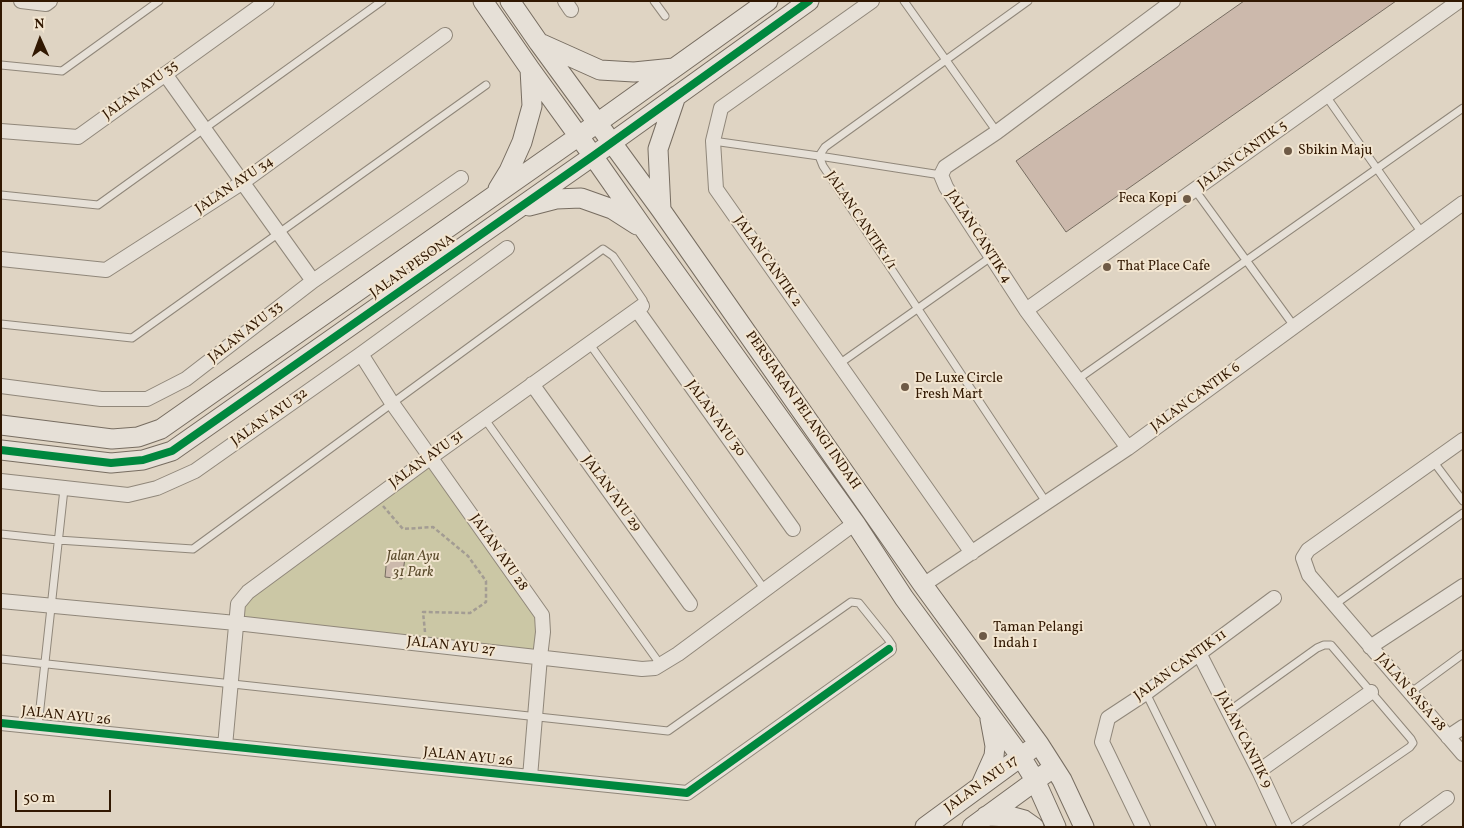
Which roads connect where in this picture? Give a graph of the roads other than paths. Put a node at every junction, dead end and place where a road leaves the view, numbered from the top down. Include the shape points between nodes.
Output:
1 (20, 1) edge
2 (50, 1) edge
3 (159, 1) edge
4 (382, 1) edge
5 (483, 1) edge
6 (510, 1) edge
7 (654, 1) edge
8 (768, 1) edge
9 (809, 1) edge
10 (872, 1) edge
11 (904, 1) edge
12 (1028, 1) edge
13 (1459, 1) edge
14 (259, 3) edge
15 (1164, 4) edge
16 (665, 16) dead end
17 (446, 35) dead end
18 (539, 43) junction
19 (946, 60) junction
20 (1, 65) edge
21 (674, 68) junction
22 (530, 69) junction
23 (165, 74) junction
24 (486, 85) dead end
25 (676, 96) junction
26 (1326, 96) junction
27 (1463, 108) edge
28 (597, 122) junction
29 (205, 128) junction
30 (1, 131) edge
31 (997, 132) junction
32 (579, 136) junction
33 (713, 141) junction
34 (611, 142) junction
35 (593, 156) junction
36 (820, 156) junction
37 (1377, 168) junction
38 (941, 175) junction
39 (461, 178) dead end
40 (243, 182) junction
41 (1195, 190) junction
42 (1, 195) edge
43 (493, 197) junction
44 (1463, 203) edge
45 (518, 208) junction
46 (661, 210) junction
47 (644, 229) junction
48 (279, 233) junction
49 (1422, 233) junction
50 (507, 248) dead end
51 (991, 257) junction
52 (1, 260) edge
53 (1246, 260) junction
54 (314, 281) junction
55 (639, 308) junction
56 (918, 308) junction
57 (1026, 310) junction
58 (1, 324) edge
59 (1294, 326) junction
60 (589, 344) junction
61 (361, 354) junction
62 (839, 364) junction
63 (1078, 378) junction
64 (532, 384) junction
65 (1, 386) edge
66 (392, 403) junction
67 (484, 418) junction
68 (1, 425) edge
69 (1463, 440) edge
70 (1128, 448) junction
71 (1, 450) edge
72 (431, 457) junction
73 (1432, 461) junction
74 (1, 481) edge
75 (64, 489) junction
76 (1463, 501) edge
77 (1046, 502) junction
78 (1463, 513) edge
79 (855, 523) junction
80 (793, 529) dead end
81 (1, 534) edge
82 (58, 540) junction
83 (972, 553) junction
84 (923, 585) junction
85 (1463, 586) edge
86 (765, 590) junction
87 (1274, 598) dead end
88 (1, 601) edge
89 (690, 604) dead end
90 (1334, 604) junction
91 (51, 606) junction
92 (913, 610) junction
93 (236, 623) junction
94 (1370, 647) junction
95 (889, 649) joint
96 (1199, 653) junction
97 (1463, 654) edge
98 (540, 657) junction
99 (1, 659) edge
100 (45, 663) junction
101 (660, 664) junction
102 (231, 685) junction
103 (1371, 692) junction
104 (1146, 693) junction
105 (1410, 693) junction
106 (1229, 712) junction
107 (989, 715) junction
108 (535, 717) junction
109 (1, 723) edge
110 (38, 726) junction
111 (1463, 727) edge
112 (1448, 737) junction
113 (1039, 744) junction
114 (225, 746) junction
115 (1463, 754) edge
116 (1021, 757) junction
117 (1054, 766) junction
118 (1259, 771) junction
119 (530, 776) junction
120 (1035, 780) junction
121 (980, 786) junction
122 (1448, 798) dead end
123 (980, 823) edge
124 (925, 827) edge
125 (1034, 827) edge
126 (1056, 827) edge
127 (1084, 827) edge
128 (1143, 827) edge
129 (1212, 827) edge
130 (1285, 827) edge
131 (1294, 827) edge
132 (1407, 827) edge

1 - 2 street via 46,4
3 - 20 lane via 62,71
4 - 29 lane
5 - 22 main road, PERSIARAN PELANGI INDAH
6 - 18 main road, PERSIARAN PELANGI INDAH
7 - 16 lane
8 - 21 main road, JALAN PESONA
9 - 25 main road, JALAN PESONA
10 - 33 street, JALAN CANTIK 2 via 721,108
11 - 19 lane
12 - 19 lane, JALAN CANTIK 1/1
13 - 26 street, JALAN CANTIK 5
14 - 23 street, JALAN AYU 35
15 - 31 street, JALAN CANTIK 4
17 - 40 street, JALAN AYU 34
18 - 21 main road via 600,70 634,72
18 - 28 main road, PERSIARAN PELANGI INDAH
19 - 31 lane
19 - 36 lane, JALAN CANTIK 1/1 via 825,147
21 - 28 main road, JALAN PESONA
22 - 32 main road, PERSIARAN PELANGI INDAH
22 - 43 main road via 532,106 522,142
23 - 29 street
23 - 30 street, JALAN AYU 35 via 78,137
24 - 48 lane
25 - 34 main road, JALAN PESONA
25 - 46 main road via 658,149
26 - 37 lane
26 - 41 street, JALAN CANTIK 5
27 - 37 lane
28 - 32 main road, JALAN PESONA
28 - 34 main road, PERSIARAN PELANGI INDAH
29 - 40 street
29 - 42 lane via 98,205
31 - 38 street, JALAN CANTIK 4 via 945,167
32 - 35 main road, PERSIARAN PELANGI INDAH
32 - 43 main road, JALAN PESONA
33 - 36 lane
33 - 62 street, JALAN CANTIK 2 via 716,189
34 - 35 main road, JALAN PESONA
34 - 46 main road, PERSIARAN PELANGI INDAH
35 - 45 main road, JALAN PESONA
35 - 47 main road, PERSIARAN PELANGI INDAH
36 - 38 lane
36 - 56 lane, JALAN CANTIK 1/1 via 823,166
37 - 49 lane
37 - 53 lane
38 - 51 street, JALAN CANTIK 4
39 - 54 street, JALAN AYU 33
40 - 48 street
40 - 52 street, JALAN AYU 34 via 106,270
41 - 53 lane
41 - 57 street, JALAN CANTIK 5
43 - 68 main road, JALAN PESONA via 161,429 138,437 112,439
44 - 49 street, JALAN CANTIK 6
45 - 47 main road via 556,199 581,198 612,209
45 - 71 main road, JALAN PESONA via 172,450 143,460 112,463
46 - 84 main road, PERSIARAN PELANGI INDAH
47 - 79 main road, PERSIARAN PELANGI INDAH
48 - 54 street
48 - 58 lane via 132,338
49 - 59 street, JALAN CANTIK 6
50 - 61 street, JALAN AYU 32
51 - 56 lane
51 - 57 street, JALAN CANTIK 4
53 - 59 lane
53 - 63 lane
54 - 65 street, JALAN AYU 33 via 186,379 147,399 101,399
55 - 60 street, JALAN AYU 31
55 - 66 lane via 643,300 612,256 603,250
55 - 80 street, JALAN AYU 30
56 - 62 lane
56 - 77 lane, JALAN CANTIK 1/1
57 - 63 street, JALAN CANTIK 4
59 - 70 street, JALAN CANTIK 6
60 - 64 street, JALAN AYU 31
60 - 86 lane
61 - 66 street, JALAN AYU 28
61 - 75 street, JALAN AYU 32 via 195,471 157,488 128,495
62 - 83 street, JALAN CANTIK 2
63 - 70 street, JALAN CANTIK 4
64 - 67 street, JALAN AYU 31
64 - 89 street, JALAN AYU 29
66 - 72 street, JALAN AYU 28
66 - 82 lane via 193,549
67 - 72 street, JALAN AYU 31
67 - 101 lane
69 - 73 street
70 - 77 street, JALAN CANTIK 6
72 - 93 street, JALAN AYU 31 via 248,592 238,604
72 - 98 street, JALAN AYU 28 via 542,615 544,632
73 - 76 lane
73 - 90 street via 1308,550 1303,558 1309,575
74 - 75 street, JALAN AYU 32
75 - 82 lane
77 - 83 street, JALAN CANTIK 6
78 - 90 lane
79 - 86 street, JALAN AYU 27
79 - 92 main road, PERSIARAN PELANGI INDAH
81 - 82 lane
82 - 91 lane
83 - 84 street, JALAN CANTIK 6
84 - 92 main road via 914,591
84 - 113 main road, PERSIARAN PELANGI INDAH
85 - 94 street, JALAN SASA 28
86 - 101 street, JALAN AYU 27
87 - 96 street, JALAN CANTIK 11
88 - 91 street, JALAN AYU 27
90 - 94 street
91 - 93 street, JALAN AYU 27
91 - 100 lane
92 - 107 main road, PERSIARAN PELANGI INDAH
93 - 98 street, JALAN AYU 27
93 - 102 street, JALAN AYU 31
94 - 105 street, JALAN SASA 28
95 - 108 lane via 892,645 888,639 859,603 852,602 668,731
95 - 119 street, JALAN AYU 26 via 687,793
96 - 104 street, JALAN CANTIK 11
96 - 106 street, JALAN CANTIK 9
97 - 105 lane
98 - 101 street, JALAN AYU 27 via 642,669 655,668
98 - 108 street, JALAN AYU 26
99 - 100 lane
100 - 102 lane
100 - 110 lane
102 - 108 lane
102 - 114 street, JALAN AYU 31
103 - 106 lane via 1331,646 1324,645
103 - 118 street
103 - 131 lane via 1413,743
104 - 128 street, JALAN CANTIK 11 via 1108,718 1102,742
104 - 129 lane
105 - 112 street, JALAN SASA 28
106 - 118 street, JALAN CANTIK 9
107 - 116 main road, PERSIARAN PELANGI INDAH
107 - 121 main road via 994,756
108 - 119 street, JALAN AYU 26
109 - 110 street, JALAN AYU 26
110 - 114 street, JALAN AYU 26
111 - 112 street
112 - 115 street, JALAN SASA 28
113 - 116 main road, JALAN AYU 17
113 - 117 main road, PERSIARAN PELANGI INDAH
114 - 119 street, JALAN AYU 26
116 - 120 main road, PERSIARAN PELANGI INDAH
116 - 121 main road, JALAN AYU 17
117 - 120 main road, JALAN AYU 17
117 - 127 main road, PERSIARAN PELANGI INDAH
118 - 130 street, JALAN CANTIK 9
120 - 123 main road, JALAN AYU 17
120 - 126 main road, PERSIARAN PELANGI INDAH
121 - 124 main road, JALAN AYU 17
122 - 132 street
123 - 125 main road via 1013,817

